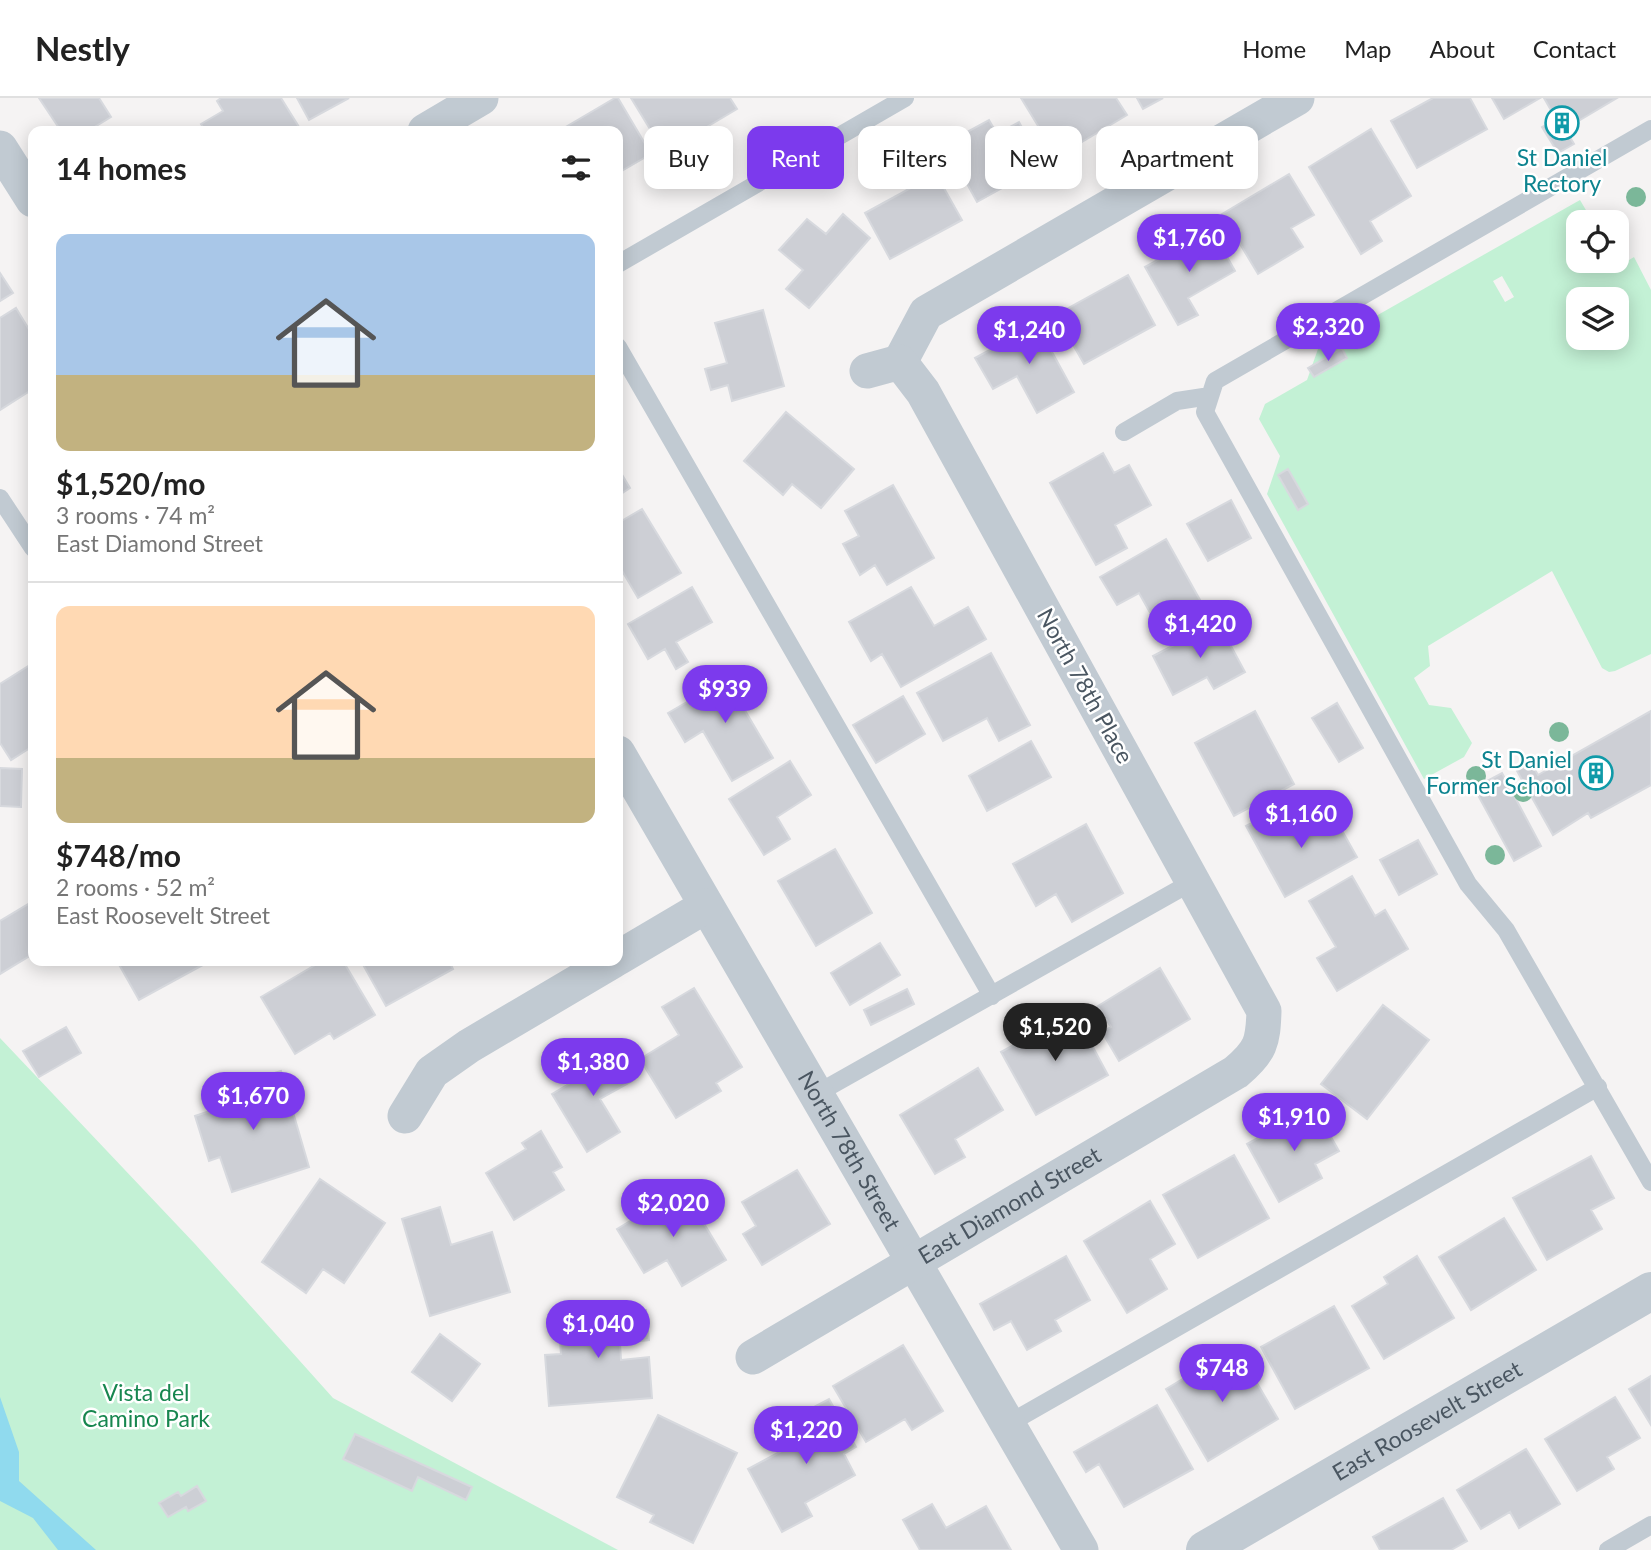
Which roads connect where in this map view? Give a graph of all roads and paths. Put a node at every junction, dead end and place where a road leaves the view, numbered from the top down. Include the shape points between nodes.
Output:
1 (481, 98) edge
2 (905, 98) edge
3 (1297, 98) edge
4 (433, 126) edge
5 (1651, 129) edge
6 (0, 148) edge
7 (28, 192) edge
8 (623, 261) edge
9 (623, 356) edge
10 (900, 362) junction
11 (867, 371) dead end
12 (1210, 396) junction
13 (1124, 432) dead end
14 (0, 498) edge
15 (28, 540) edge
16 (623, 762) edge
17 (1192, 882) junction
18 (706, 906) junction
19 (623, 955) edge
20 (605, 966) edge
21 (992, 996) junction
22 (1261, 1048) joint
23 (1598, 1087) junction
24 (816, 1094) junction
25 (405, 1116) dead end
26 (1651, 1182) edge
27 (915, 1264) junction
28 (1651, 1291) edge
29 (753, 1357) dead end
30 (1008, 1424) junction
31 (1651, 1525) edge
32 (1081, 1550) edge
33 (1205, 1550) edge
34 (1608, 1550) edge

1 - 4 street
2 - 8 lane
3 - 10 street via 926,313
5 - 12 lane via 1215,381
6 - 7 street
9 - 21 lane
10 - 11 street
10 - 17 street, North 78th Place via 923,393
12 - 13 lane via 1177,401
12 - 23 lane via 1205,412 1461,872 1506,930
14 - 15 lane
16 - 18 street, North 78th Street
17 - 21 lane
17 - 22 street, North 78th Place via 1264,1011
18 - 19 street
18 - 24 street, North 78th Street
20 - 25 street via 432,1072
21 - 24 lane
22 - 27 street, East Diamond Street via 1236,1072
23 - 26 lane
23 - 30 lane
24 - 27 street, North 78th Street
27 - 29 street, East Diamond Street
27 - 30 street, North 78th Street
28 - 33 street, East Roosevelt Street
30 - 32 street, North 78th Street
31 - 34 lane

